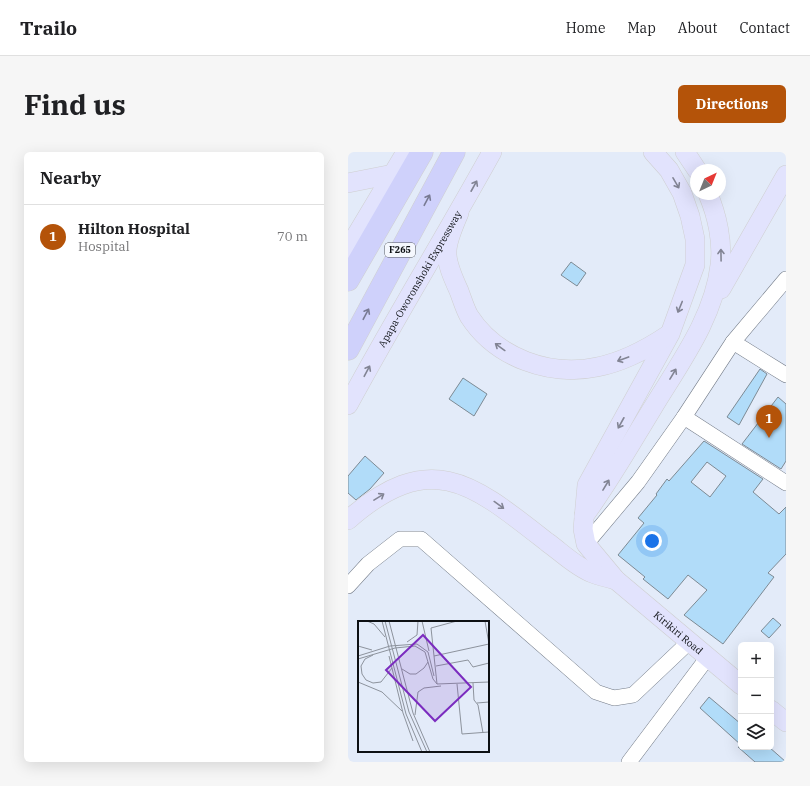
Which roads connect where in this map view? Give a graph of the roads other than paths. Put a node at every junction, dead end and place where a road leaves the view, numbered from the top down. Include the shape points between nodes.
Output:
1 (406, 152) edge
2 (422, 152) edge
3 (454, 152) edge
4 (492, 152) edge
5 (653, 152) edge
6 (685, 152) edge
7 (693, 164) edge
8 (393, 174) junction
9 (786, 175) edge
10 (348, 183) edge
11 (710, 200) edge
12 (459, 213) junction
13 (348, 250) edge
14 (786, 279) edge
15 (348, 280) edge
16 (708, 311) junction
17 (670, 334) junction
18 (733, 342) junction
19 (348, 349) edge
20 (786, 375) edge
21 (348, 405) edge
22 (684, 418) junction
23 (786, 483) edge
24 (583, 517) junction
25 (348, 520) edge
26 (586, 544) junction
27 (616, 580) junction
28 (348, 586) edge
29 (690, 642) junction
30 (708, 657) junction
31 (738, 682) edge
32 (774, 712) edge
33 (786, 722) edge
34 (629, 762) edge

1 - 8 main road
2 - 15 highway, F265
19 -> 3 highway, F265
12 -> 4 main road, Apapa-Oworonshoki Expressway
5 -> 17 main road via 669,170 682,193 695,239 695,265
6 - 7 main road
8 - 10 main road
8 - 13 main road
9 - 16 main road
16 -> 11 main road via 721,264 718,224
17 -> 12 main road via 649,348 597,368 562,369 532,365 508,352 485,336 469,316 453,278 447,251
21 -> 12 main road, Apapa-Oworonshoki Expressway via 383,340
14 - 18 street
24 -> 16 main road via 606,485 679,365
17 -> 24 main road via 587,485
18 - 20 street
18 - 22 street
22 - 23 street
22 - 26 street via 638,482
24 - 26 main road
25 -> 27 main road via 397,486 416,480 453,482 476,490 498,503 591,573
26 - 27 main road
27 - 29 main road, Kirikiri Road
28 - 29 street via 368,564 400,539 421,539 596,692 614,698 633,695
29 - 30 main road, Kirikiri Road
30 - 31 main road, Kirikiri Road
30 - 34 street
32 - 33 main road

